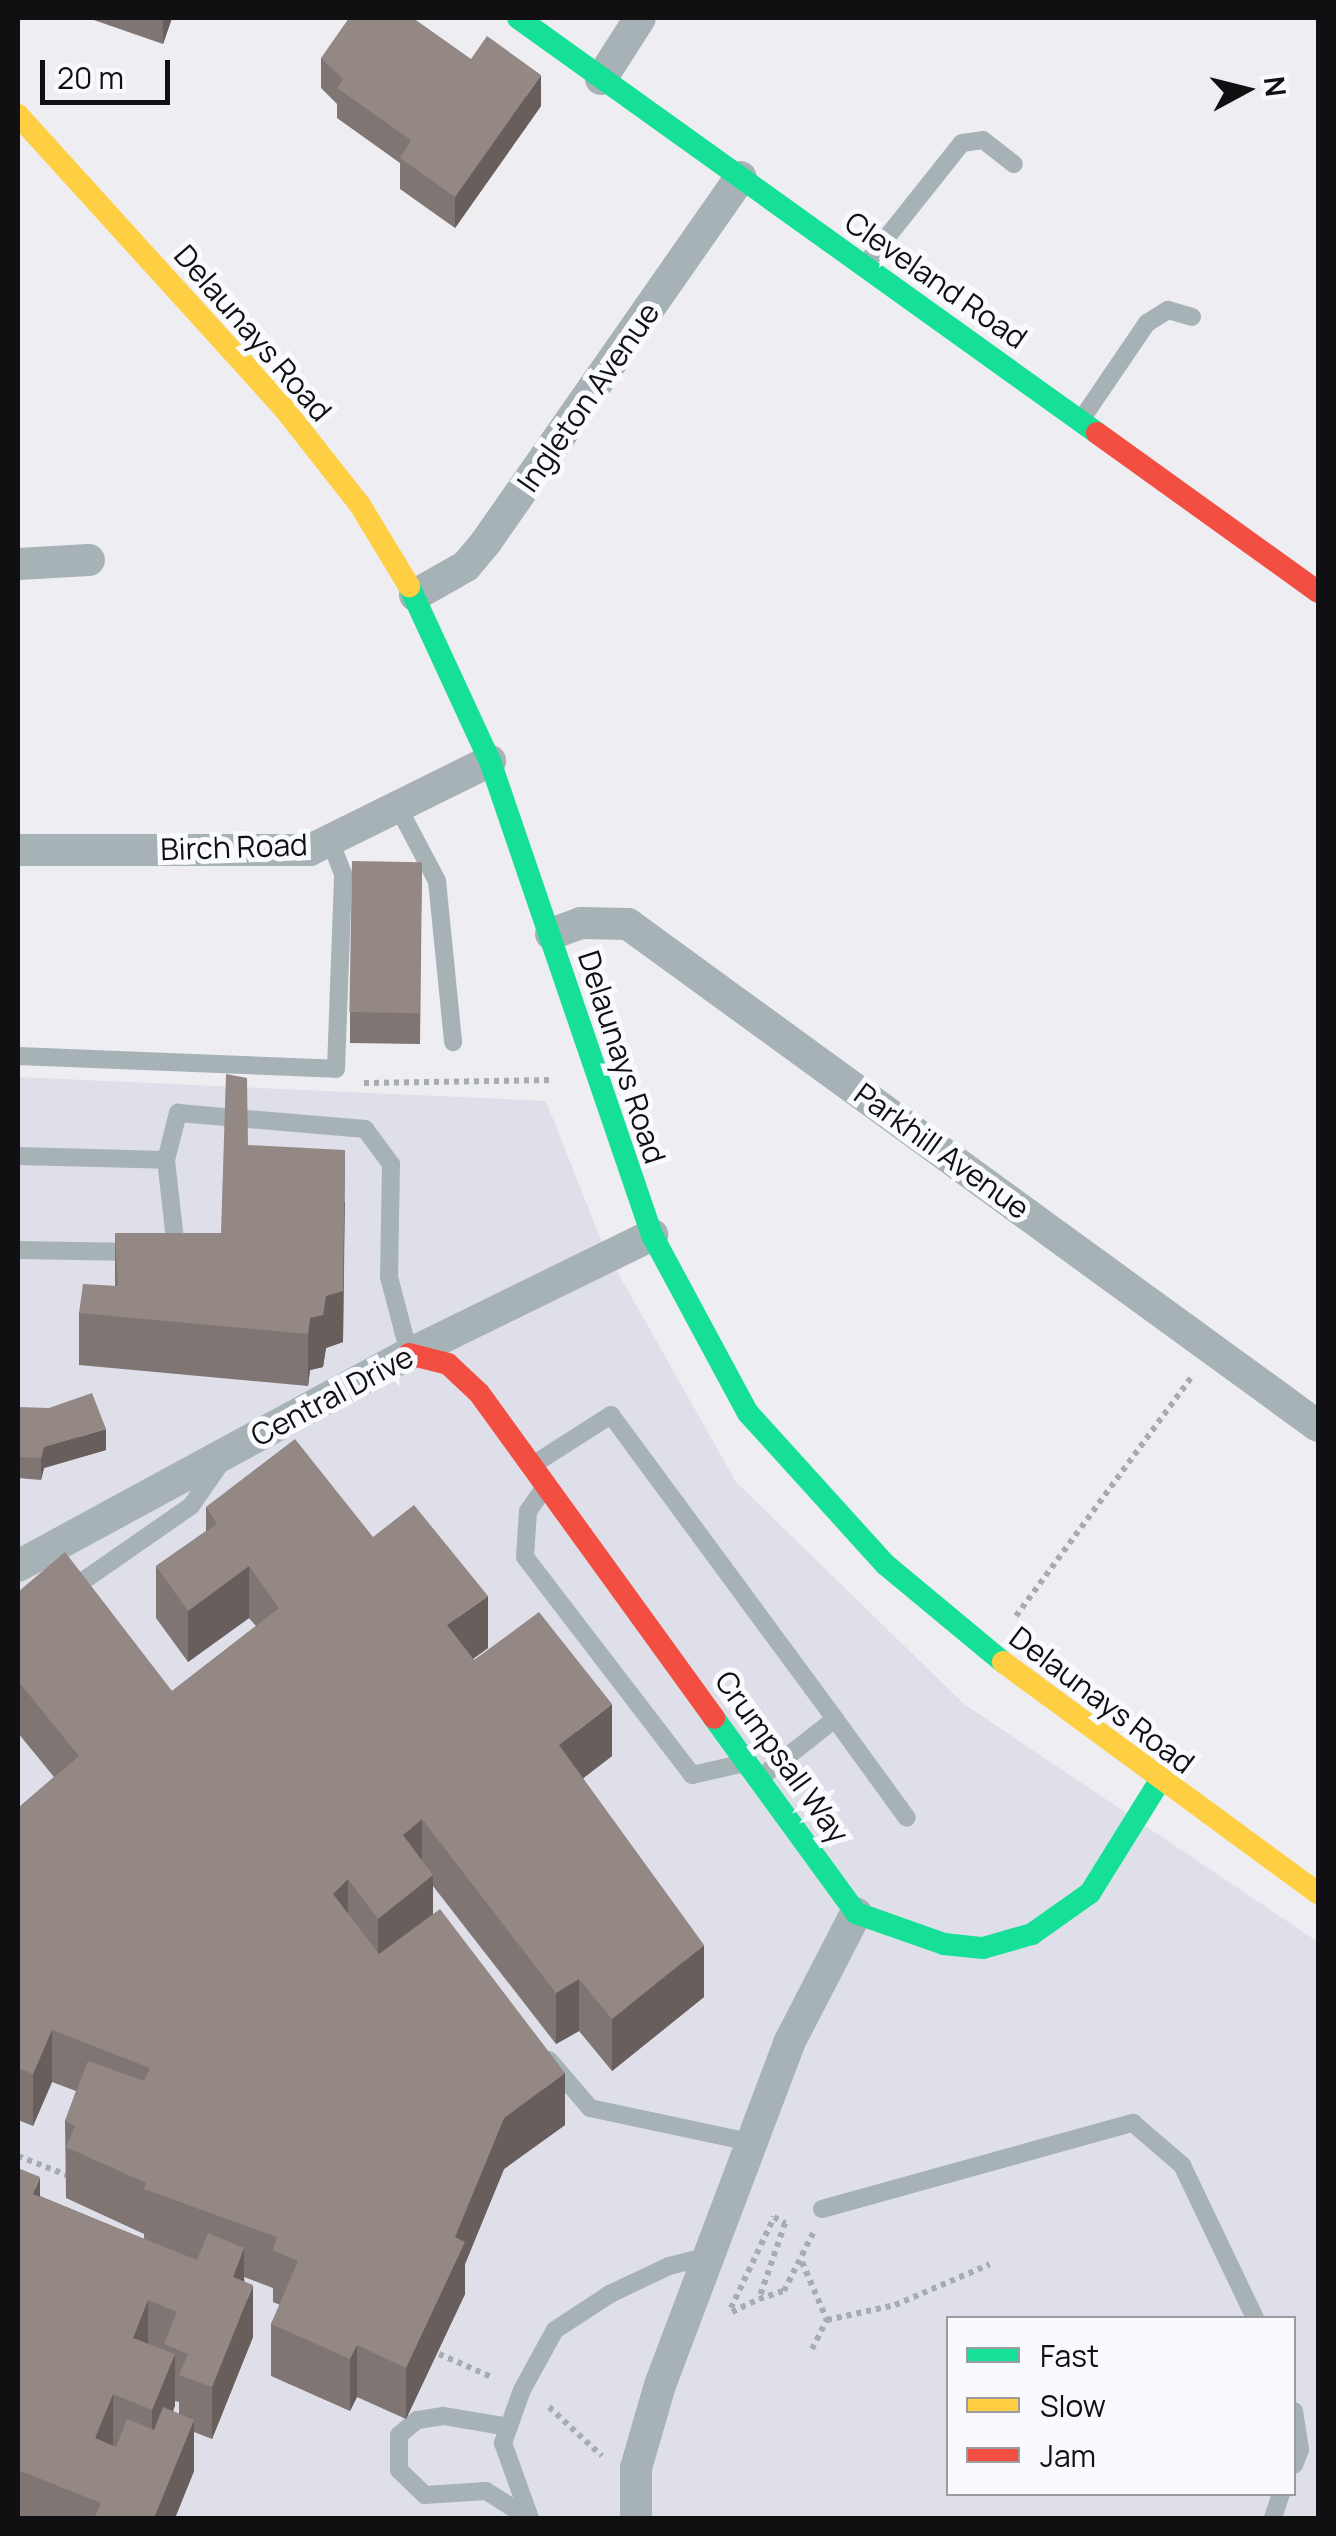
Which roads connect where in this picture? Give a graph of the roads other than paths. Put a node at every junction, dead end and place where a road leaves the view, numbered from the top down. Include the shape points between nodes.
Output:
1 (518, 18) edge
2 (640, 18) edge
3 (601, 78) junction
4 (19, 119) edge
5 (1014, 164) dead end
6 (741, 177) junction
7 (864, 266) junction
8 (1192, 317) dead end
9 (1081, 420) junction
10 (89, 560) dead end
11 (18, 564) edge
12 (1318, 592) edge
13 (414, 594) junction
14 (490, 761) junction
15 (398, 806) junction
16 (330, 840) junction
17 (18, 850) edge
18 (551, 934) junction
19 (453, 1042) dead end
20 (18, 1056) edge
21 (18, 1156) edge
22 (166, 1160) junction
23 (652, 1235) junction
24 (18, 1250) edge
25 (409, 1354) junction
26 (1318, 1426) edge
27 (229, 1451) junction
28 (531, 1466) junction
29 (545, 1486) junction
30 (18, 1566) edge
31 (48, 1602) edge
32 (835, 1720) junction
33 (756, 1769) junction
34 (1158, 1782) junction
35 (907, 1818) dead end
36 (1318, 1893) edge
37 (856, 1913) junction
38 (529, 2037) edge
39 (754, 2142) junction
40 (822, 2209) road end
41 (708, 2256) junction
42 (1254, 2316) edge
43 (509, 2426) junction
44 (1296, 2428) edge
45 (1296, 2460) edge
46 (530, 2518) edge
47 (636, 2518) edge

1 - 3 street, Cleveland Road
2 - 3 street
3 - 6 street, Cleveland Road
4 - 13 street, Delaunays Road via 286,411 360,505
5 - 7 lane via 983,140 962,143
6 - 7 street, Cleveland Road
6 - 13 street, Ingleton Avenue via 486,542 466,566
7 - 9 street, Cleveland Road
8 - 9 lane via 1168,310 1146,323
9 - 12 street, Cleveland Road
10 - 11 street
13 - 14 street, Delaunays Road
14 - 15 street, Birch Road
14 - 18 street, Delaunays Road
15 - 16 street, Birch Road
15 - 19 lane via 437,881
16 - 17 street, Birch Road via 310,850
16 - 20 lane via 344,874 336,1068
18 - 23 street, Delaunays Road via 591,1070
18 - 26 street, Parkhill Avenue via 581,923 628,924
21 - 22 lane
22 - 24 lane via 175,1240 149,1252
22 - 25 lane via 178,1113 365,1128 391,1164 388,1277
23 - 25 street, Central Drive
23 - 34 street, Delaunays Road via 748,1414 886,1564
25 - 27 street, Central Drive
25 - 28 street, Crumpsall Way via 448,1364 479,1393
27 - 30 street, Central Drive
27 - 31 lane via 191,1506 107,1569
28 - 29 street, Crumpsall Way
28 - 32 lane via 611,1415
29 - 33 street, Crumpsall Way
29 - 33 lane via 528,1511 526,1557 692,1775
32 - 33 lane
32 - 35 lane
33 - 37 street, Crumpsall Way
34 - 36 street, Delaunays Road
34 - 37 street via 1090,1892 1032,1934 984,1948 944,1944
37 - 39 street via 789,2043
38 - 39 lane via 590,2108
39 - 41 street
40 - 42 lane via 1133,2124 1182,2164
41 - 43 lane via 625,2287 555,2330
41 - 47 street via 636,2468
43 - 46 lane via 503,2443
43 - 46 lane via 443,2416 417,2420 399,2435 399,2470 425,2496 486,2491
44 - 45 lane

